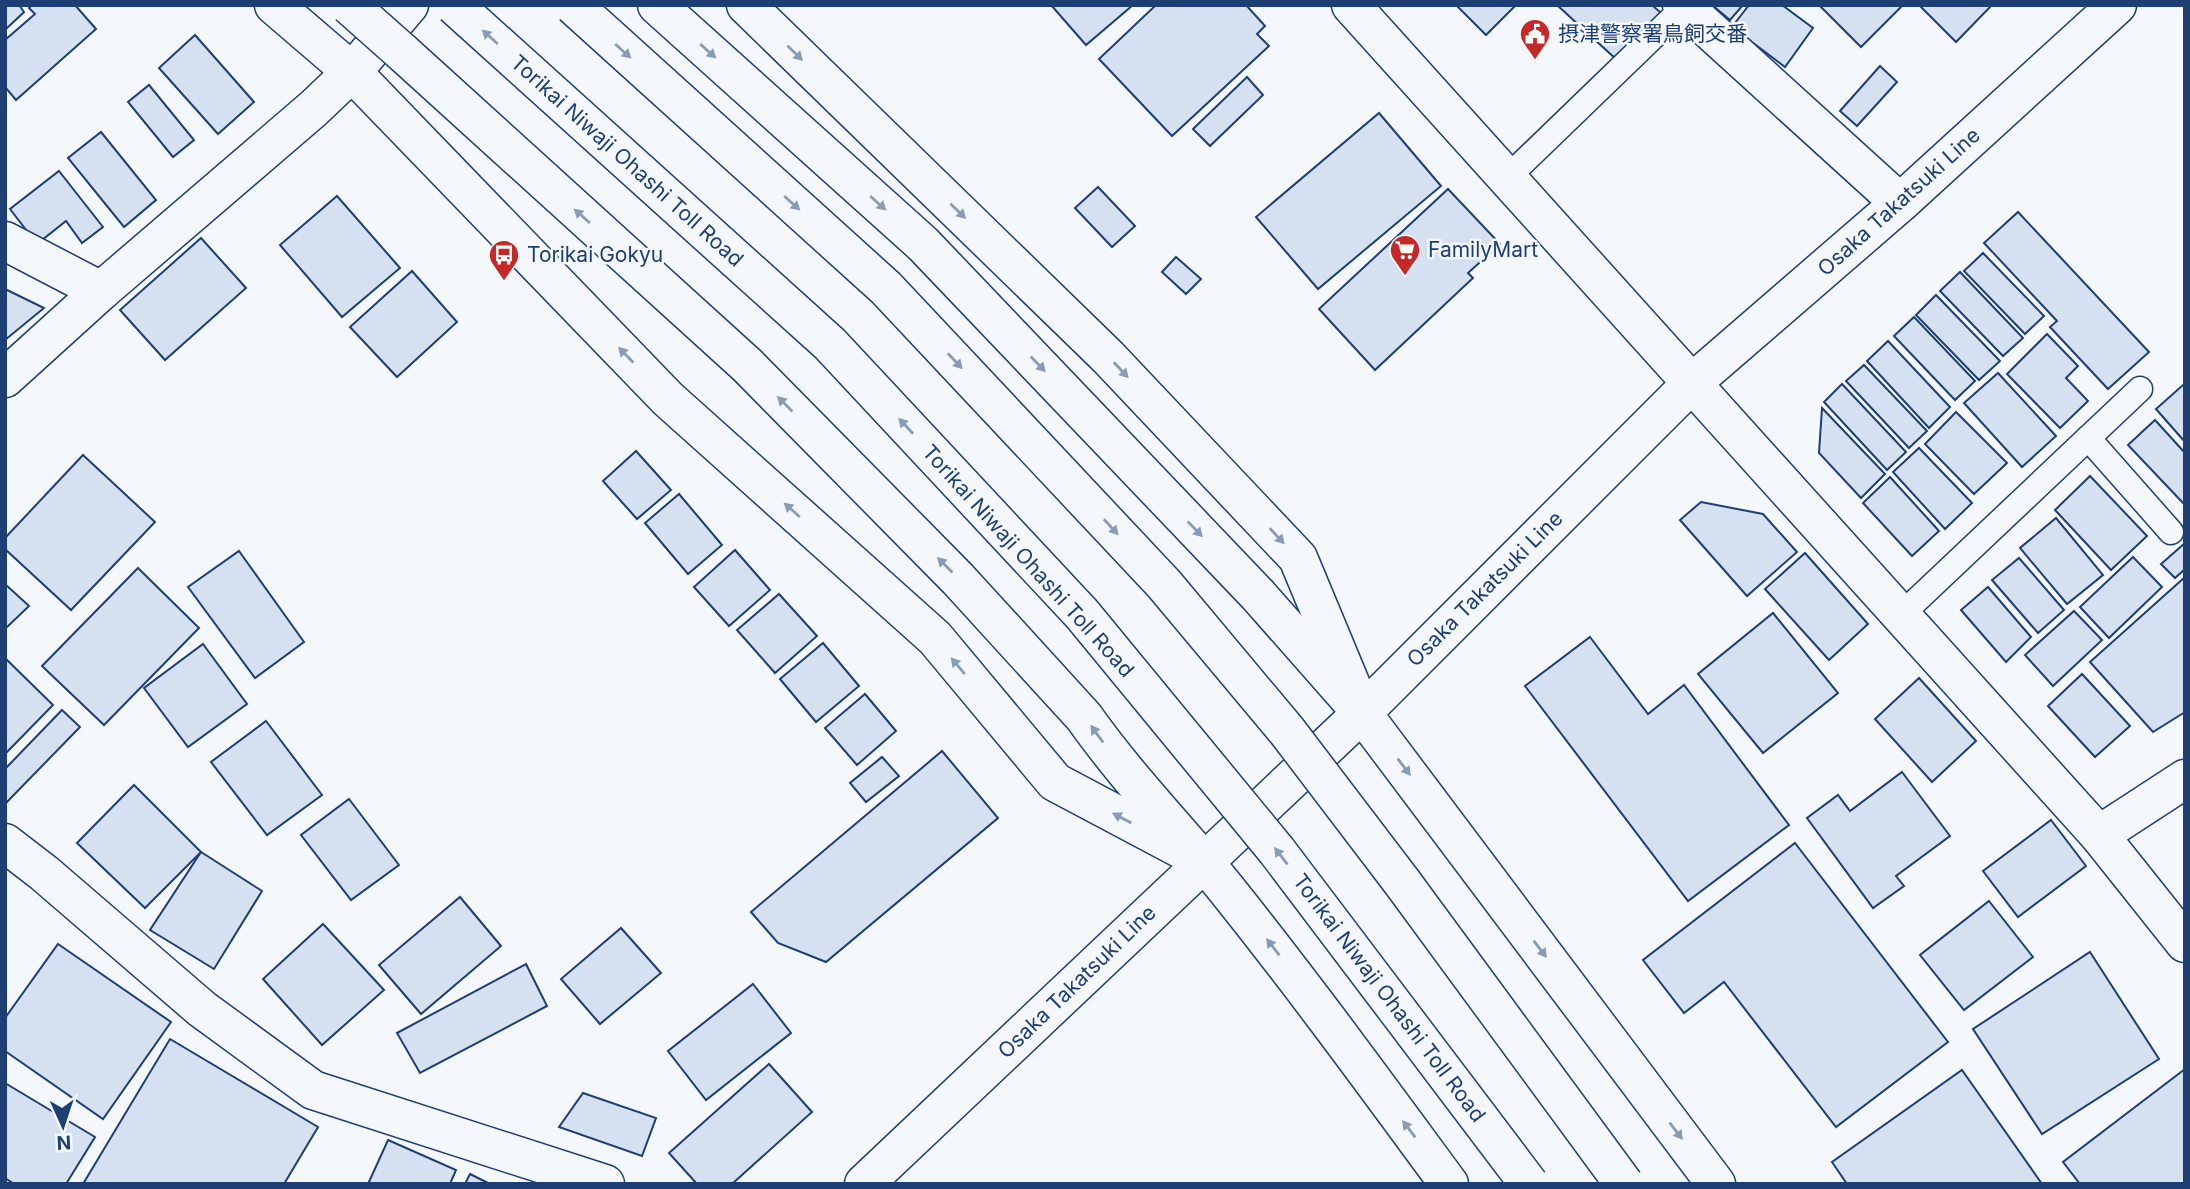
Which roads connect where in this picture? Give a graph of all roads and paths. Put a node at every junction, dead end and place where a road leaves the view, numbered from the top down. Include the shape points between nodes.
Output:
1 (275, 5) edge
2 (349, 5) edge
3 (409, 5) edge
4 (454, 5) edge
5 (573, 5) edge
6 (657, 5) edge
7 (746, 5) edge
8 (1351, 5) edge
9 (2117, 5) edge
10 (1684, 6) edge
11 (352, 72) junction
12 (1507, 178) junction
13 (1900, 203) junction
14 (5, 241) edge
15 (101, 290) junction
16 (5, 378) edge
17 (1692, 383) junction
18 (2140, 389) dead end
19 (2088, 438) junction
20 (2172, 532) dead end
21 (1901, 615) junction
22 (1362, 713) junction
23 (2185, 779) edge
24 (2099, 835) junction
25 (5, 844) edge
26 (1204, 861) junction
27 (2185, 943) edge
28 (605, 1184) edge
29 (864, 1184) edge
30 (1450, 1184) edge
31 (1529, 1184) edge
32 (1624, 1184) edge
33 (1716, 1184) edge

1 - 11 main road
26 -> 2 main road, bridge via 1084,717 958,579 756,375
3 - 11 main road
31 -> 4 main road, Torikai Niwaji Ohashi Toll Road, bridge via 1277,851 1082,614 830,344
5 -> 32 main road, bridge via 886,288 1164,584 1287,731
6 -> 22 main road via 923,244 1258,595
7 -> 22 main road via 1108,356 1298,558
8 - 12 main road
9 - 13 main road, Osaka Takatsuki Line
10 - 12 lane
10 - 13 main road
11 - 15 main road
26 -> 11 main road via 1055,782 935,638 668,399
12 - 17 main road
13 - 17 main road, Osaka Takatsuki Line
14 - 15 main road
15 - 16 main road
17 - 21 main road
17 - 22 main road, Osaka Takatsuki Line
18 - 19 lane
19 - 20 lane
19 - 21 lane
21 - 24 main road
22 - 26 main road, Osaka Takatsuki Line
22 -> 33 main road
23 - 24 main road
24 - 27 main road
25 - 28 main road via 202,1009 313,1090
26 - 29 main road, Osaka Takatsuki Line
30 -> 26 main road

